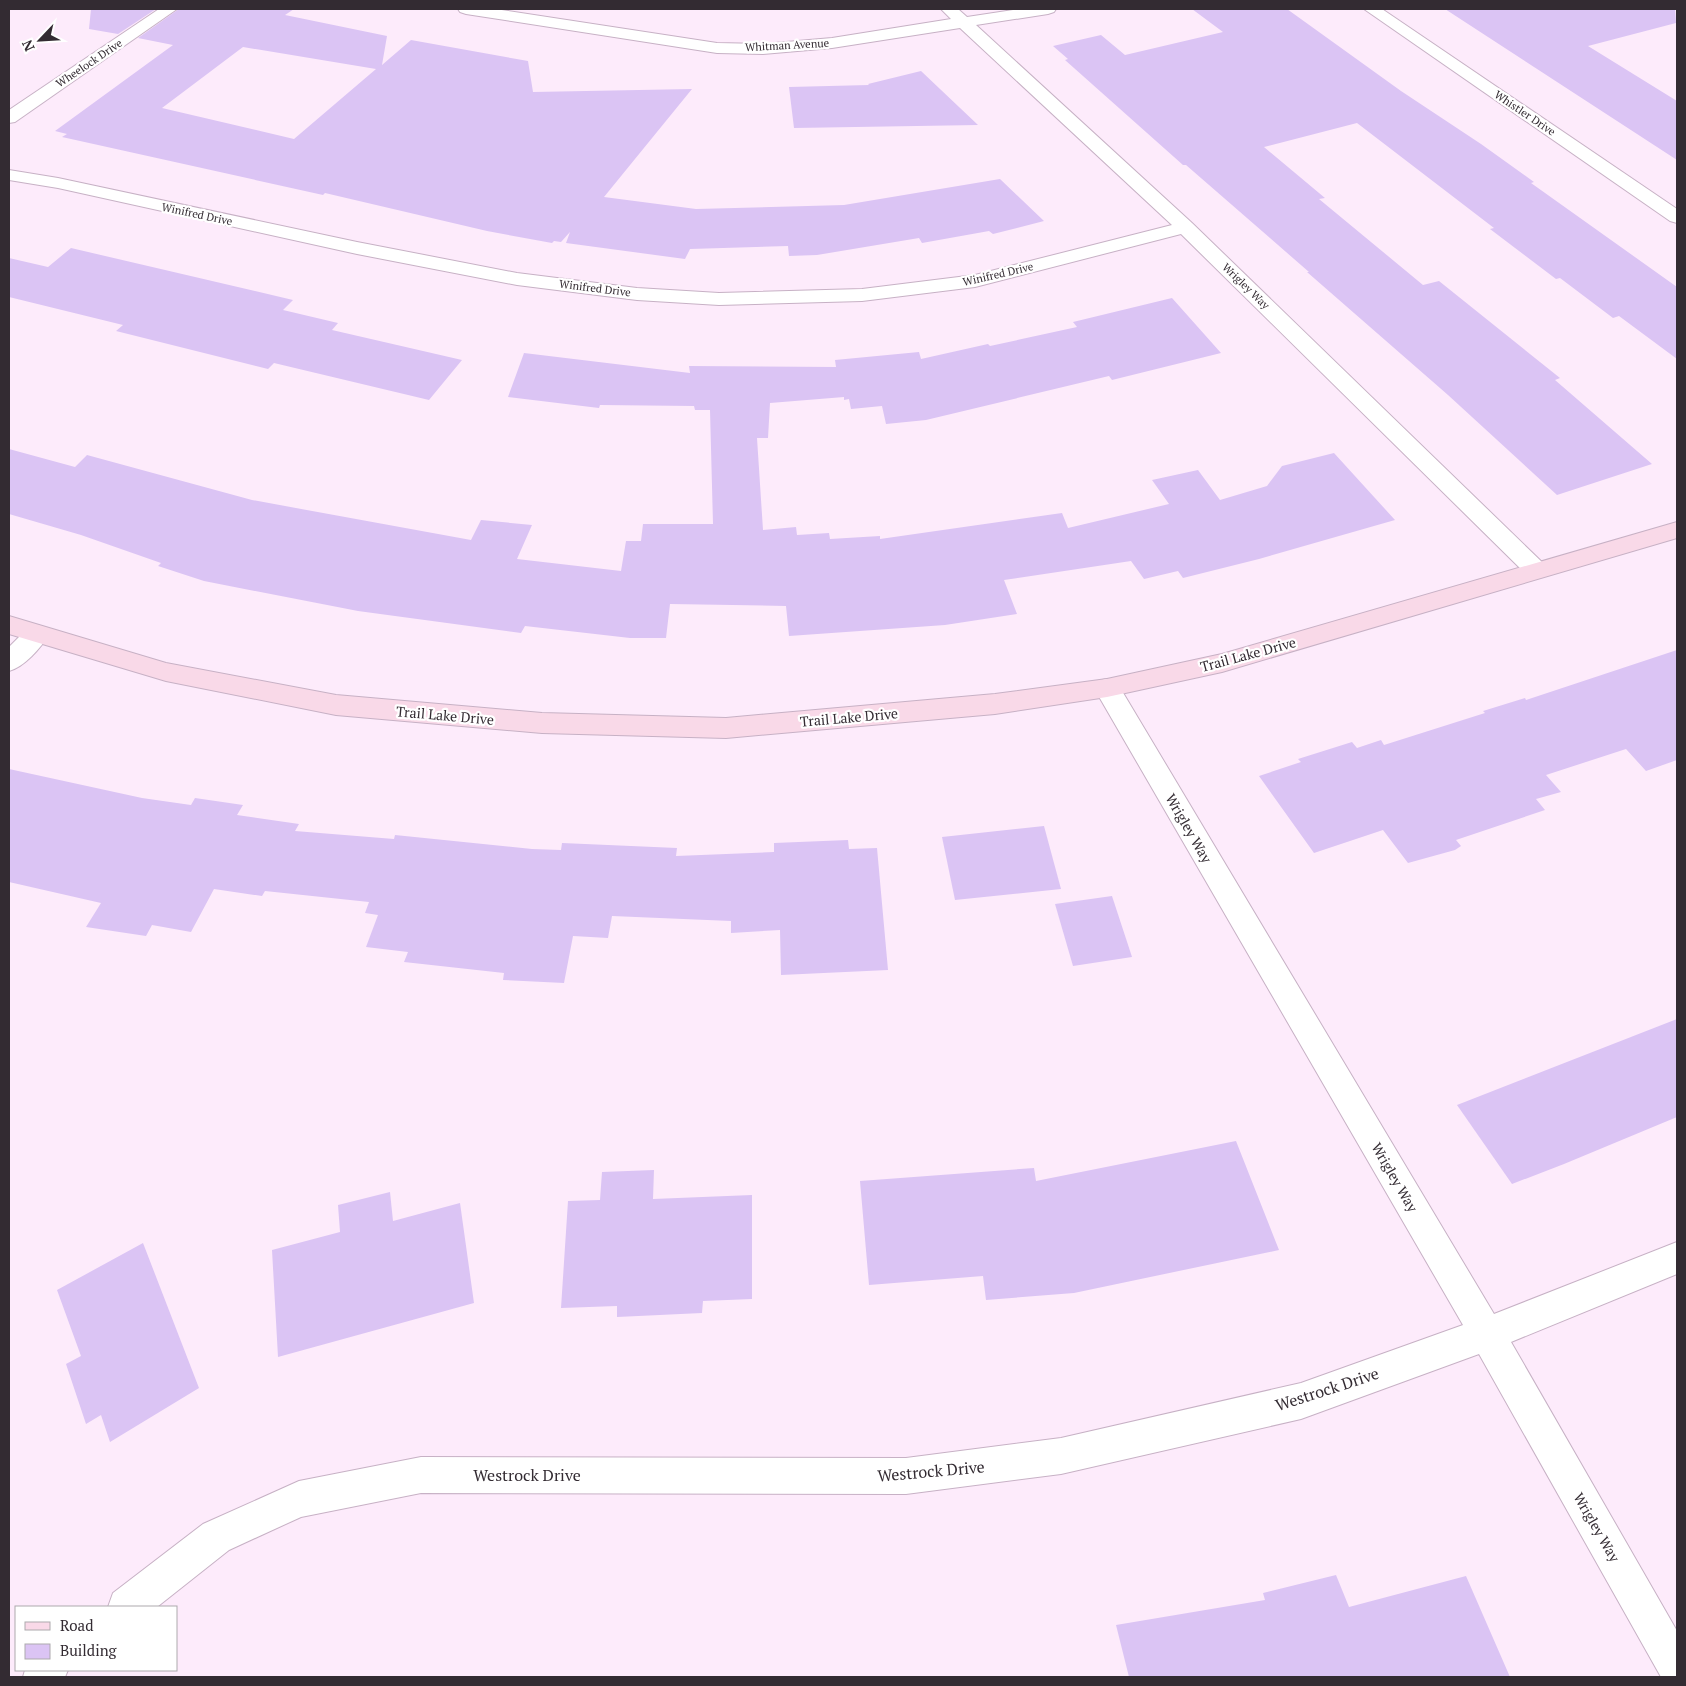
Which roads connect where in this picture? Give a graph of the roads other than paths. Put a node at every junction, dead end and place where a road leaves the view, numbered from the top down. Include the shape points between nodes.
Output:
1 (169, 9) edge
2 (466, 9) edge
3 (949, 9) edge
4 (1048, 9) edge
5 (1372, 9) edge
6 (965, 23) junction
7 (9, 118) edge
8 (9, 175) edge
9 (1677, 216) edge
10 (1185, 227) junction
11 (1677, 530) edge
12 (1536, 570) junction
13 (9, 625) edge
14 (37, 634) junction
15 (9, 662) edge
16 (1107, 688) junction
17 (1677, 1258) edge
18 (1487, 1334) junction
19 (128, 1606) edge
20 (1677, 1668) edge

1 - 7 street, Wheelock Drive
2 - 6 street, Whitman Avenue via 716,48 763,49 832,43
3 - 6 street, Wrigley Way
4 - 6 street, Whitman Avenue
5 - 9 street, Whistler Drive
6 - 10 street, Wrigley Way
8 - 10 street, Winifred Drive via 517,279 637,294 720,299 862,295 975,281
10 - 12 street, Wrigley Way
11 - 12 street, Trail Lake Drive
12 - 16 street, Trail Lake Drive via 1222,662
13 - 14 street, Trail Lake Drive
14 - 15 street
14 - 16 street, Trail Lake Drive via 166,672 336,705 542,723 726,728 995,704
16 - 18 street, Wrigley Way
17 - 18 street, Westrock Drive
18 - 19 street, Westrock Drive via 1301,1401 1061,1456 906,1476 421,1475 299,1499 216,1537
18 - 20 street, Wrigley Way

